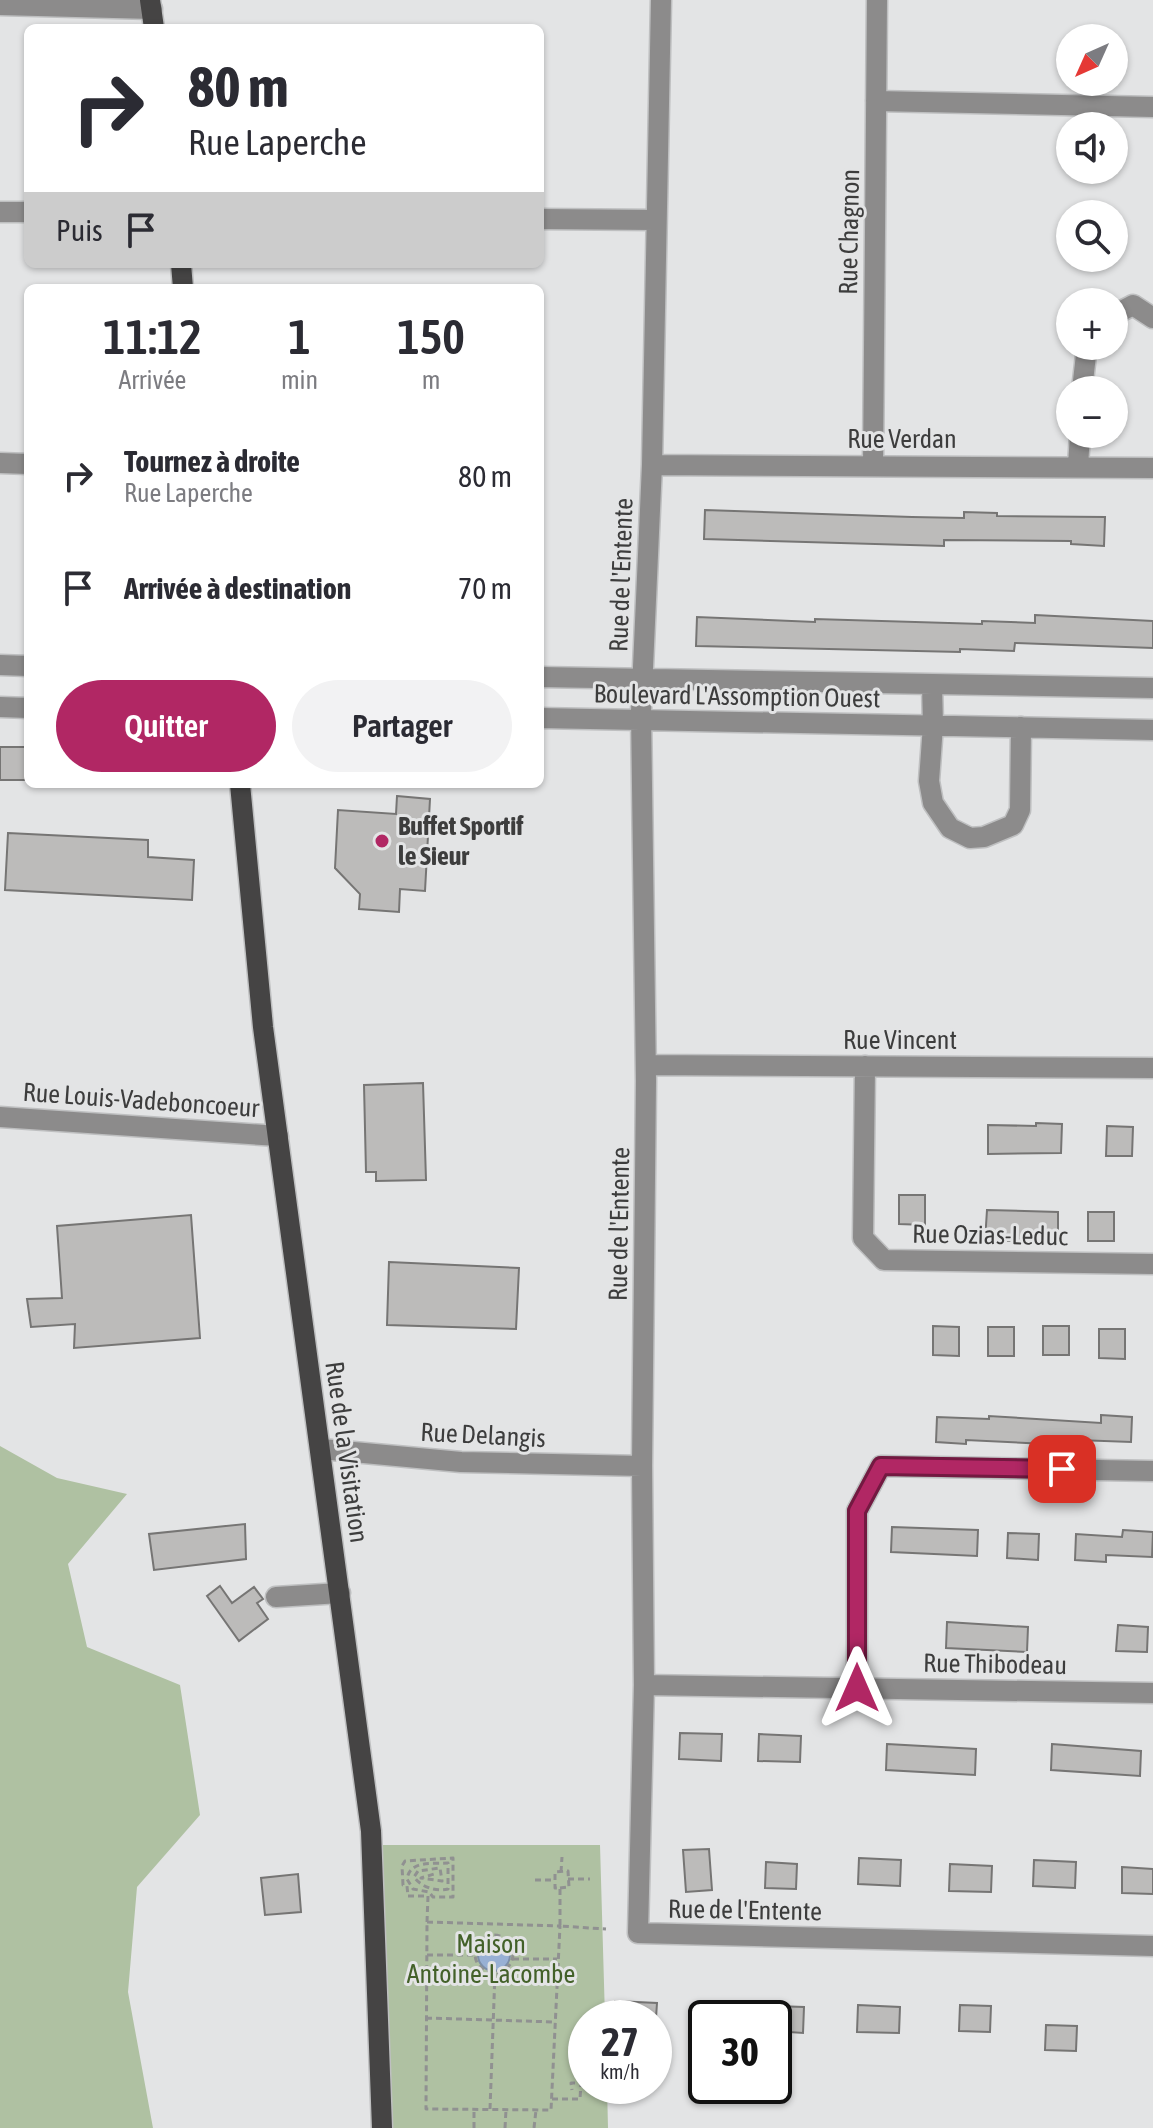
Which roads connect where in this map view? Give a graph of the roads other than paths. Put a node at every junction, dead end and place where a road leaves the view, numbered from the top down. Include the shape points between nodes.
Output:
1 (661, 0) edge
2 (877, 0) edge
3 (0, 5) edge
4 (152, 12) edge
5 (876, 101) junction
6 (1153, 107) edge
7 (0, 212) edge
8 (24, 212) edge
9 (544, 219) edge
10 (655, 220) junction
11 (1128, 308) edge
12 (1153, 318) edge
13 (1079, 448) edge
14 (0, 463) edge
15 (24, 464) edge
16 (652, 465) junction
17 (873, 465) junction
18 (1078, 466) junction
19 (1153, 468) edge
20 (0, 665) edge
21 (24, 666) edge
22 (544, 677) edge
23 (642, 680) junction
24 (932, 685) junction
25 (1153, 688) edge
26 (0, 707) edge
27 (24, 708) edge
28 (544, 718) edge
29 (641, 720) junction
30 (933, 725) junction
31 (1021, 727) junction
32 (1153, 730) edge
33 (240, 788) edge
34 (646, 1065) junction
35 (865, 1066) junction
36 (1153, 1068) edge
37 (0, 1117) edge
38 (278, 1136) junction
39 (1153, 1264) edge
40 (321, 1449) junction
41 (642, 1466) junction
42 (1153, 1471) edge
43 (340, 1593) junction
44 (276, 1597) dead end
45 (644, 1685) junction
46 (857, 1688) junction
47 (1153, 1693) edge
48 (1153, 1946) edge
49 (382, 2128) edge

1 - 10 street, Rue de l'Entente
2 - 5 street, Rue Chagnon
3 - 4 street
5 - 6 street
5 - 17 street, Rue Chagnon
7 - 8 street
9 - 10 street
10 - 16 street, Rue de l'Entente
11 - 12 street via 1133,305
13 - 18 street
14 - 15 street
16 - 17 street, Rue Verdan
16 - 23 street, Rue de l'Entente
17 - 18 street, Rue Verdan
18 - 19 street, Rue Verdan
20 - 21 street
22 - 23 street, Boulevard L'Assomption Ouest
23 - 24 street, Boulevard L'Assomption Ouest
23 - 29 street, Rue de l'Entente
24 - 25 street, Boulevard L'Assomption Ouest
24 - 30 street
26 - 27 street
28 - 29 street, Boulevard L'Assomption Ouest
29 - 30 street, Boulevard L'Assomption Ouest
29 - 34 street, Rue de l'Entente
30 - 31 street, Boulevard L'Assomption Ouest
30 - 31 street via 933,803 950,828 970,838 1013,825 1020,810
31 - 32 street, Boulevard L'Assomption Ouest
33 - 38 main road, Rue de la Visitation
34 - 35 street, Rue Vincent
34 - 41 street, Rue de l'Entente
35 - 36 street, Rue Vincent
35 - 39 street, Rue Ozias-Leduc via 863,1238 884,1260
37 - 38 street, Rue Louis-Vadeboncoeur
38 - 40 main road, Rue de la Visitation
40 - 41 street, Rue Delangis via 461,1462
40 - 43 main road, Rue de la Visitation
41 - 45 street, Rue de l'Entente
42 - 46 street via 881,1466 857,1511
43 - 44 street
43 - 49 main road, Rue de la Visitation via 371,1831
45 - 46 street, Rue Thibodeau
45 - 48 street, Rue de l'Entente via 638,1933
46 - 47 street, Rue Thibodeau

